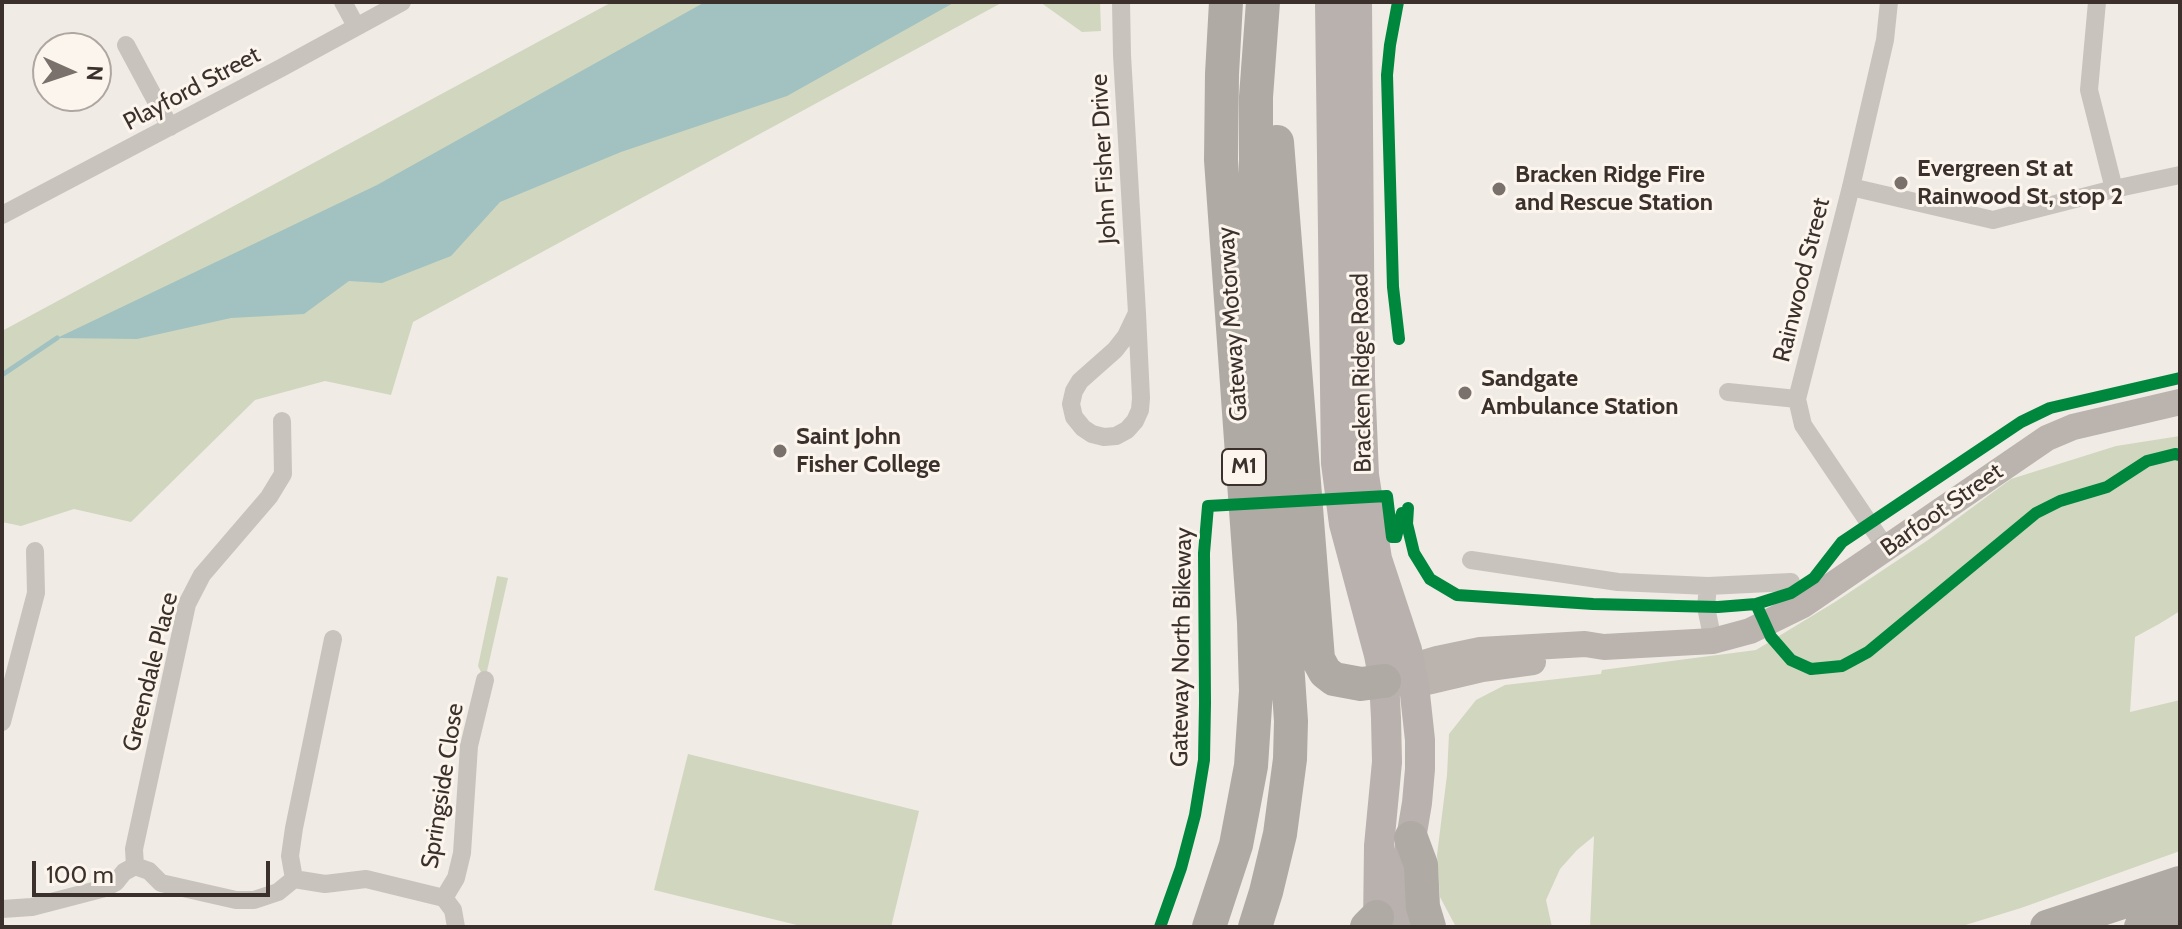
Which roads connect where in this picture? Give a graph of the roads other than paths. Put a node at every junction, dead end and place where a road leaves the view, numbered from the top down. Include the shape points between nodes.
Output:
1 (343, 2) edge
2 (402, 2) edge
3 (1121, 2) edge
4 (1226, 2) edge
5 (1263, 2) edge
6 (1330, 2) edge
7 (1357, 2) edge
8 (1889, 2) edge
9 (2097, 2) edge
10 (356, 26) junction
11 (126, 45) dead end
12 (1259, 47) junction
13 (170, 127) junction
14 (2180, 175) edge
15 (1851, 187) junction
16 (2114, 189) junction
17 (2, 215) edge
18 (1137, 313) junction
19 (1728, 392) dead end
20 (1797, 399) junction
21 (2180, 402) edge
22 (282, 421) dead end
23 (1886, 548) junction
24 (35, 551) dead end
25 (1471, 560) dead end
26 (1791, 582) dead end
27 (1708, 586) junction
28 (333, 639) dead end
29 (1713, 641) junction
30 (1403, 677) junction
31 (485, 680) dead end
32 (2, 722) edge
33 (1411, 838) junction
34 (135, 866) junction
35 (294, 879) junction
36 (2180, 883) edge
37 (444, 898) junction
38 (2, 909) edge
39 (2180, 914) edge
40 (1379, 925) edge
41 (456, 927) edge
42 (1209, 927) edge
43 (1255, 927) edge
44 (1429, 927) edge
45 (2047, 927) edge
46 (2141, 927) edge

1 - 10 street
2 - 10 street, Playford Street
3 - 18 street, John Fisher Drive
4 - 42 highway, Gateway Motorway / M1 via 1221,160 1256,691 1251,766 1236,845
5 - 12 highway, Gateway Motorway / M1
6 - 30 main road, Bracken Ridge Road via 1336,463 1344,524 1373,630
7 - 30 main road, Bracken Ridge Road via 1364,475
8 - 15 street, Rainwood Street
9 - 16 street via 2089,90
10 - 13 street, Playford Street
11 - 13 street
12 - 30 highway via 1273,76 1318,659 1334,679 1361,684
12 - 43 highway, Gateway Motorway / M1 via 1256,206 1291,721 1280,834
13 - 17 street, Playford Street
14 - 16 street
15 - 16 street via 1993,220
15 - 20 street, Rainwood Street
18 - 18 street, John Fisher Drive via 1140,410 1127,430 1116,436 1092,434 1074,417 1074,391 1115,350
19 - 20 street
20 - 23 street, Rainwood Street via 1803,425
21 - 23 street, Barfoot Street via 2047,438
22 - 34 street, Greendale Place via 283,474 202,575 187,604 134,849
23 - 29 street, Barfoot Street via 1803,605 1750,631
24 - 32 street via 36,593
25 - 27 street via 1618,582
26 - 27 street
27 - 29 street
28 - 35 street via 294,828
29 - 30 street, Barfoot Street via 1604,647 1586,657
30 - 33 main road, Bracken Ridge Road via 1420,740
30 - 40 main road, Bracken Ridge Road via 1387,762
31 - 37 street, Springside Close via 469,746 462,853
33 - 40 main road, Bracken Ridge Road
33 - 44 highway via 1421,865
34 - 35 street via 161,883 236,900 278,892
34 - 38 street via 105,888 32,907
35 - 37 street via 325,884 366,879
36 - 45 highway
37 - 41 street
39 - 46 highway

